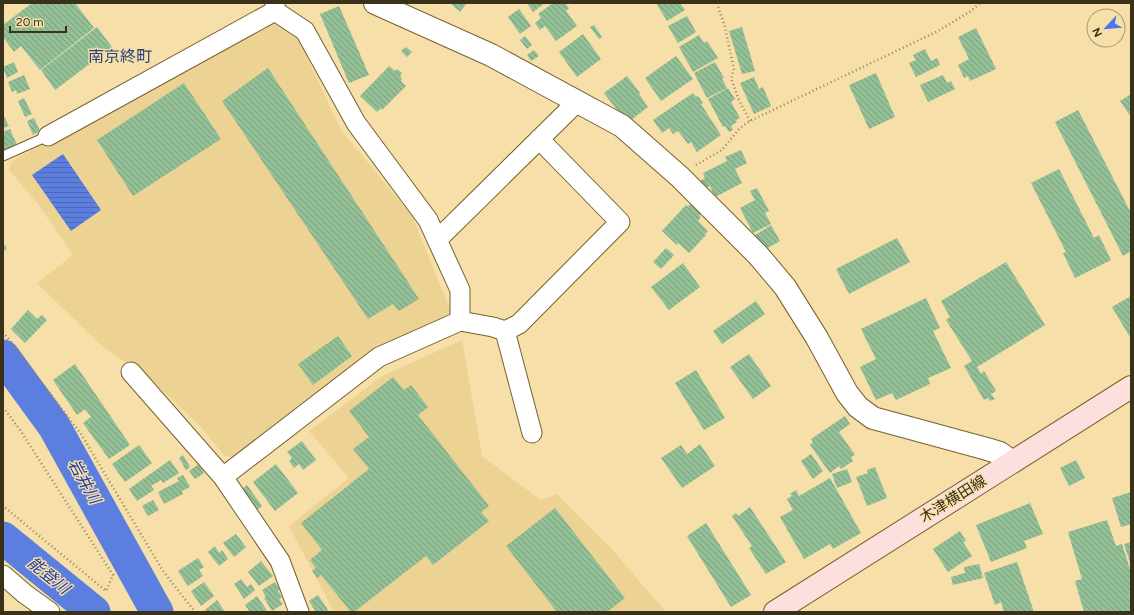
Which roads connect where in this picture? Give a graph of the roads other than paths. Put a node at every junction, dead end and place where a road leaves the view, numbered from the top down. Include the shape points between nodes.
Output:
1 (375, 3) edge
2 (275, 7) edge
3 (578, 101) junction
4 (48, 136) joint
5 (539, 139) junction
6 (3, 156) edge
7 (437, 240) junction
8 (460, 321) junction
9 (505, 331) junction
10 (131, 372) dead end
11 (1131, 387) edge
12 (532, 433) dead end
13 (1012, 462) junction
14 (223, 477) junction
15 (3, 576) edge
16 (50, 612) edge
17 (299, 612) edge
18 (775, 612) edge

1 - 3 street via 491,55
2 - 4 street
2 - 7 street via 305,31 356,124 428,220
3 - 5 street
3 - 13 street via 622,126 680,177 758,255 785,287 847,393 858,407 873,418 987,448
4 - 6 lane
5 - 7 street
5 - 9 street via 620,222 519,324
7 - 8 street via 460,290
8 - 9 street
8 - 14 street via 379,357
9 - 12 street
10 - 14 street
11 - 13 main road, 木津横田線
13 - 18 main road, 木津横田線
14 - 17 street via 280,561
15 - 16 street

